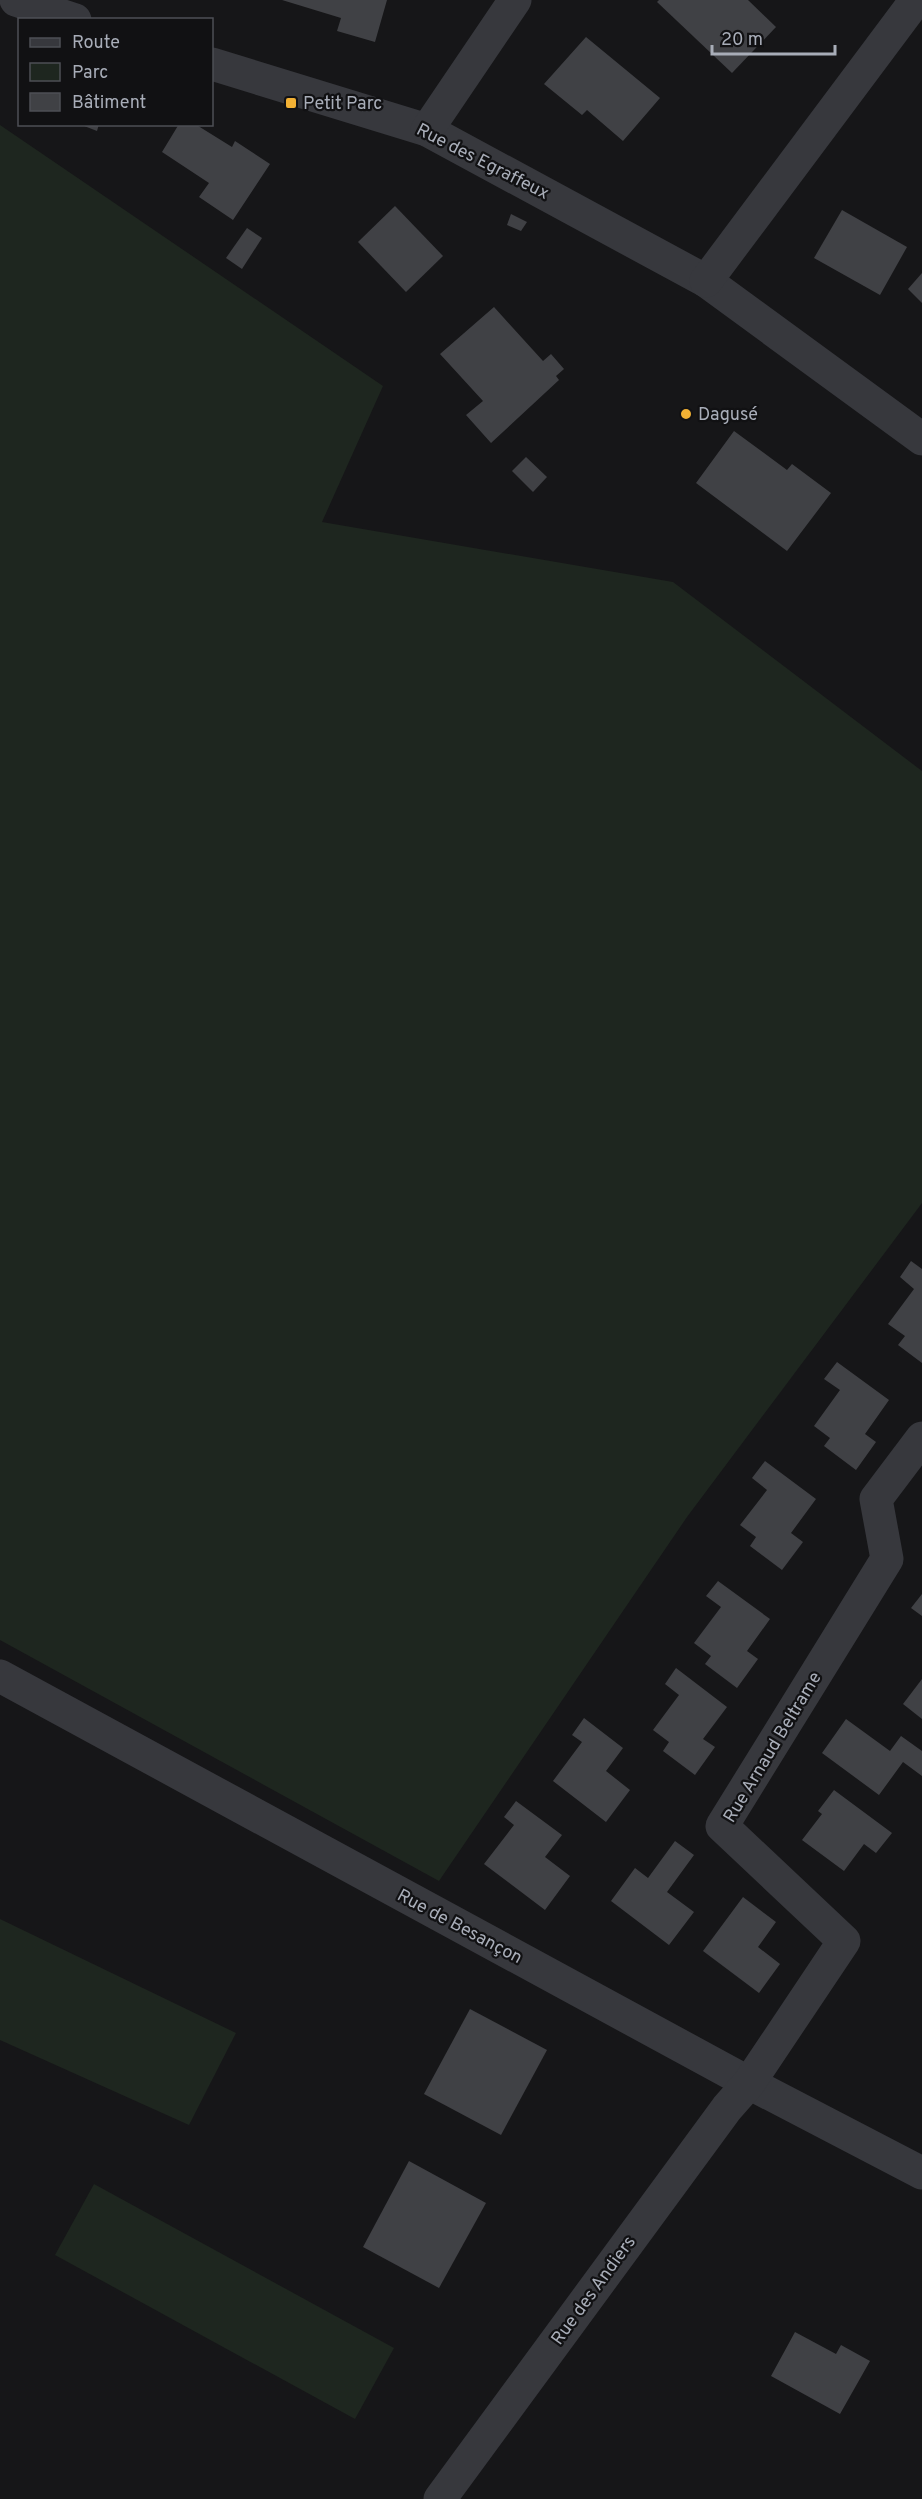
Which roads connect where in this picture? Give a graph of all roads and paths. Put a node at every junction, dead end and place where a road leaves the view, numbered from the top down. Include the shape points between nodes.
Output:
1 (16, 0) edge
2 (515, 0) edge
3 (915, 0) edge
4 (69, 18) edge
5 (213, 64) edge
6 (427, 130) junction
7 (706, 280) junction
8 (922, 439) edge
9 (922, 1438) edge
10 (0, 1677) edge
11 (749, 2083) junction
12 (922, 2173) edge
13 (440, 2499) edge

1 - 4 street
2 - 6 street
3 - 7 street
5 - 6 street, Rue des Egraffeux
6 - 7 street, Rue des Egraffeux
7 - 8 street, Rue des Egraffeux
9 - 11 street, Rue Arnaud Beltrame via 876,1499 887,1559 722,1826 844,1941
10 - 11 street, Rue de Besançon
11 - 12 street, Rue de Besançon
11 - 13 street, Rue des Andiers

